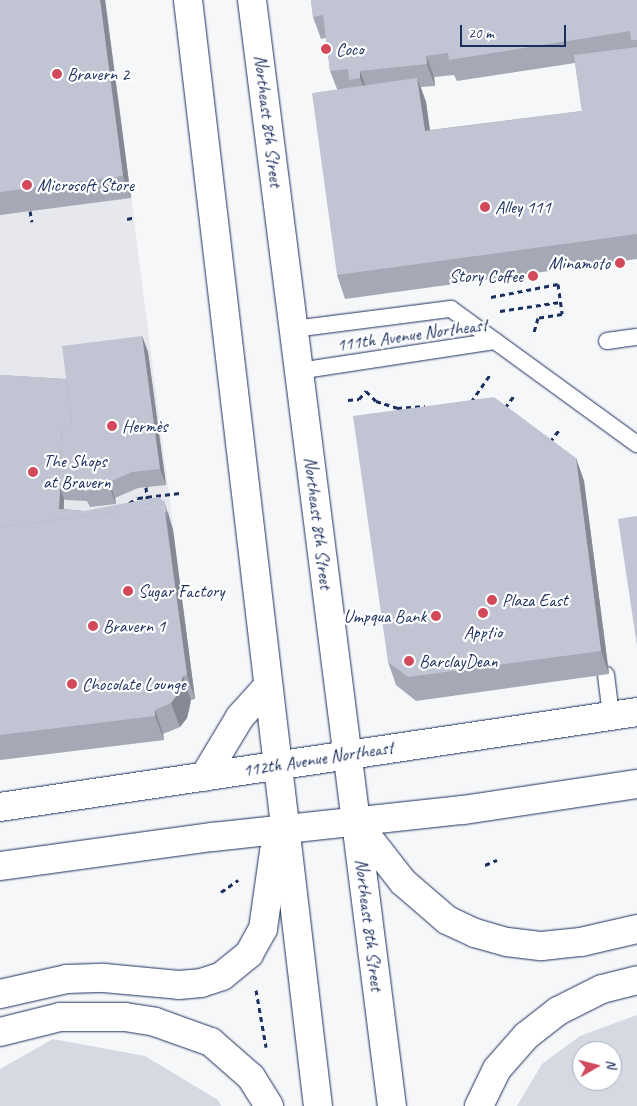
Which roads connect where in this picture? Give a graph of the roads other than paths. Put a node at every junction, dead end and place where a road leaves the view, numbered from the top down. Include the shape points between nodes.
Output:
1 (188, 0) edge
2 (252, 0) edge
3 (294, 329) junction
4 (637, 337) edge
5 (495, 341) junction
6 (607, 341) dead end
7 (299, 371) junction
8 (637, 444) edge
9 (606, 675) dead end
10 (268, 686) junction
11 (624, 714) edge
12 (348, 755) junction
13 (278, 767) junction
14 (204, 777) junction
15 (637, 784) edge
16 (0, 808) edge
17 (356, 822) junction
18 (286, 830) junction
19 (0, 866) edge
20 (637, 930) edge
21 (637, 980) edge
22 (0, 994) edge
23 (0, 1032) edge
24 (269, 1106) edge
25 (318, 1106) edge
26 (392, 1106) edge
27 (478, 1106) edge

1 - 10 main road
2 - 3 main road, Northeast 8th Street
3 - 5 lane via 451,309
3 - 7 main road, Northeast 8th Street
4 - 6 lane
5 - 7 lane, 111th Avenue Northeast
5 - 8 lane, 111th Avenue Northeast
7 - 12 main road, Northeast 8th Street
9 - 11 lane
10 - 13 main road
10 - 14 main road via 240,717
11 - 12 main road, 112th Avenue Northeast
12 - 13 main road, 112th Avenue Northeast
12 - 17 main road, Northeast 8th Street
13 - 14 main road, 112th Avenue Northeast
13 - 18 main road
14 - 16 main road, 112th Avenue Northeast
15 - 17 main road
17 - 18 main road
17 - 20 main road via 403,882 448,920 476,933 507,942 542,946 581,942
17 - 26 main road, Northeast 8th Street
18 - 19 main road
18 - 22 main road via 274,852 263,929 249,954 222,976 201,984 179,985 104,978 68,979
18 - 25 main road
21 - 27 main road via 602,988 558,1011 526,1036 497,1069
23 - 24 main road via 30,1023 84,1015 155,1022 211,1042 251,1077

